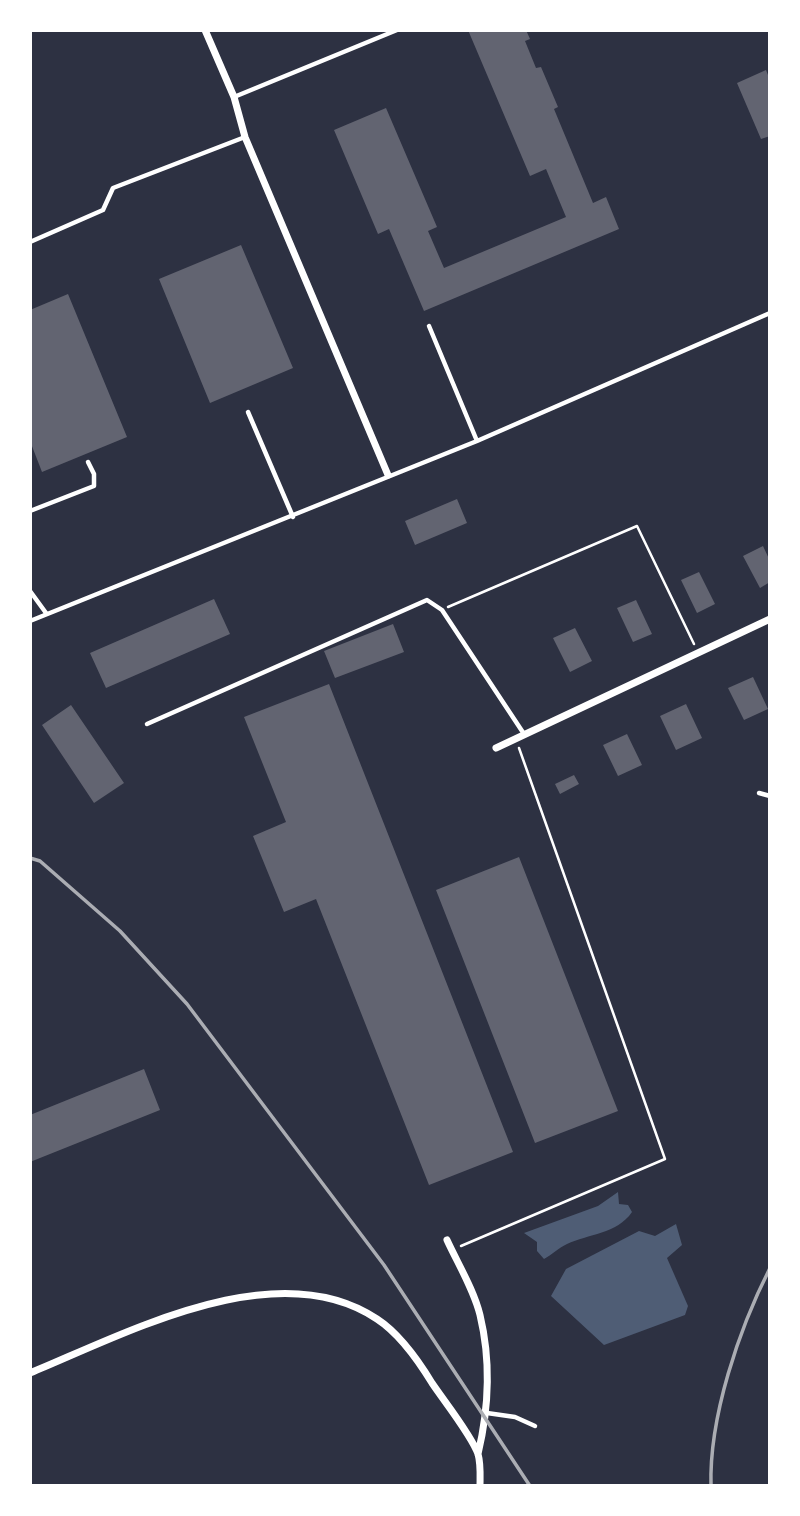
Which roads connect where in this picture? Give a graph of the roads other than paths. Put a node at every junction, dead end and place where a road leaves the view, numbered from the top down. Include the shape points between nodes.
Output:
1 (205, 30) edge
2 (397, 30) edge
3 (234, 97) junction
4 (245, 137) junction
5 (30, 242) edge
6 (770, 313) edge
7 (429, 326) dead end
8 (248, 412) dead end
9 (477, 441) junction
10 (88, 462) dead end
11 (388, 475) junction
12 (30, 511) edge
13 (293, 517) junction
14 (30, 591) edge
15 (47, 613) junction
16 (770, 619) edge
17 (30, 621) edge
18 (147, 724) dead end
19 (524, 734) junction
20 (496, 748) dead end
21 (759, 793) dead end
22 (770, 796) edge
23 (447, 1240) dead end
24 (30, 1373) edge
25 (487, 1413) junction
26 (535, 1426) dead end
27 (478, 1454) junction
28 (480, 1486) edge

1 - 3 street
2 - 3 lane
3 - 4 street
4 - 5 lane via 113,188 103,210
4 - 11 street
6 - 9 lane
7 - 9 lane
8 - 13 lane
9 - 11 lane
10 - 12 lane via 93,486
11 - 13 lane
13 - 15 lane
14 - 15 lane
15 - 17 lane
16 - 19 street
18 - 19 lane via 427,600 442,610
19 - 20 street
21 - 22 lane
23 - 25 street via 480,1313
24 - 27 street via 231,1296 287,1291 331,1299 377,1319 416,1357
25 - 26 lane
25 - 27 street
27 - 28 street

